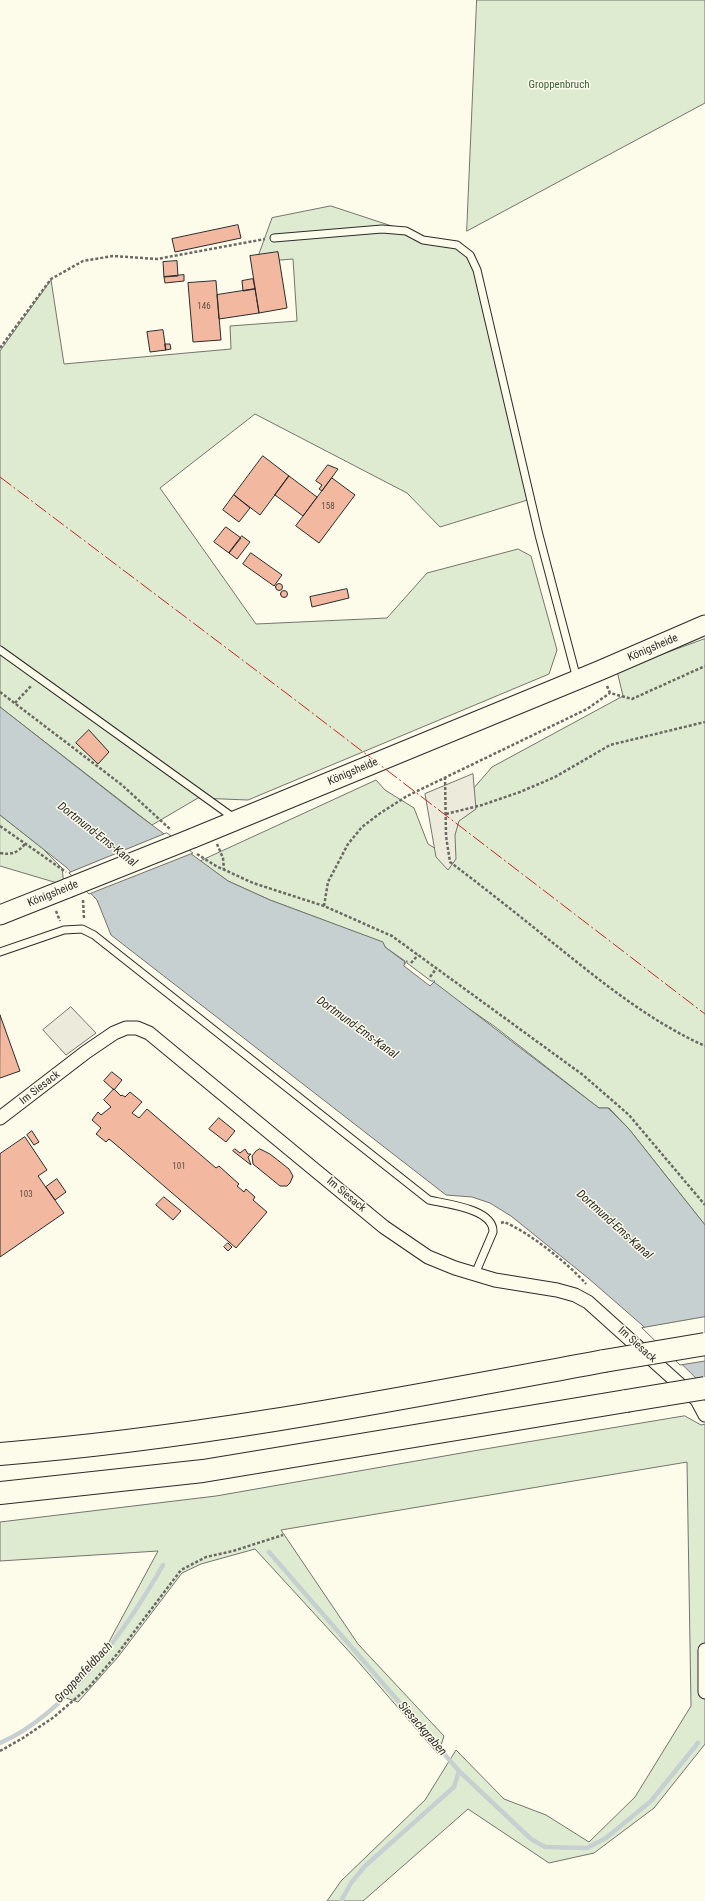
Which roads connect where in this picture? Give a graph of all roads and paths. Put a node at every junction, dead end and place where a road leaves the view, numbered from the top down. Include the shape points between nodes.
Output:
1 (274, 238) joint
2 (0, 348) edge
3 (705, 625) edge
4 (0, 650) edge
5 (705, 666) edge
6 (601, 670) junction
7 (39, 678) junction
8 (577, 680) junction
9 (0, 692) edge
10 (610, 693) junction
11 (15, 704) junction
12 (705, 722) edge
13 (445, 777) junction
14 (446, 814) junction
15 (238, 820) junction
16 (0, 826) edge
17 (174, 832) dead end
18 (216, 842) dead end
19 (25, 844) junction
20 (195, 846) junction
21 (0, 853) edge
22 (224, 870) junction
23 (72, 885) junction
24 (324, 906) junction
25 (54, 907) dead end
26 (0, 915) edge
27 (82, 929) junction
28 (64, 930) junction
29 (0, 952) edge
30 (418, 955) junction
31 (412, 963) dead end
32 (436, 968) junction
33 (430, 977) dead end
34 (705, 1046) edge
35 (0, 1118) edge
36 (705, 1205) edge
37 (493, 1226) junction
38 (475, 1274) junction
39 (587, 1285) dead end
40 (705, 1344) edge
41 (705, 1388) edge
42 (705, 1415) edge
43 (0, 1454) edge
44 (0, 1493) edge
45 (283, 1535) dead end
46 (705, 1650) edge
47 (705, 1692) edge
48 (0, 1751) edge

1 - 2 path via 157,259 113,256 83,261 51,279
1 - 8 lane via 382,229 406,231 423,240 457,244 470,255 477,270 539,535
3 - 6 main road, Königsheide
4 - 7 lane
5 - 10 path via 632,699
6 - 8 main road, Königsheide
6 - 10 path
7 - 11 path
7 - 15 lane
8 - 15 main road, Königsheide
9 - 11 path
10 - 13 path via 586,710
11 - 17 path via 122,785
12 - 14 path via 610,745 555,777 520,792
13 - 14 path
13 - 24 path via 407,796 362,827 348,844 328,882
14 - 34 path via 450,862 593,976 684,1037
15 - 20 main road, Königsheide
16 - 19 path
18 - 22 path via 223,858
19 - 21 path via 11,855
19 - 23 path via 62,868
20 - 22 path
20 - 23 main road, Königsheide, bridge
22 - 24 path via 253,883
23 - 26 main road, Königsheide
23 - 27 path via 83,899
24 - 30 path via 392,936
25 - 28 path
27 - 28 lane
27 - 37 lane via 94,935 429,1200 478,1212
28 - 29 lane
30 - 31 path
30 - 32 path
32 - 33 path
32 - 36 path via 583,1075 629,1115
35 - 38 street, Im Siesack via 114,1033 126,1028 137,1028 159,1040 384,1227 428,1257
37 - 38 lane via 493,1232
37 - 39 path via 504,1222 517,1227
38 - 42 street, Im Siesack via 575,1295 588,1302 697,1400
40 - 43 highway, bridge via 198,1432 55,1450
41 - 44 highway, bridge via 203,1471
45 - 48 path via 206,1557 181,1570 89,1687 54,1717
46 - 47 street

